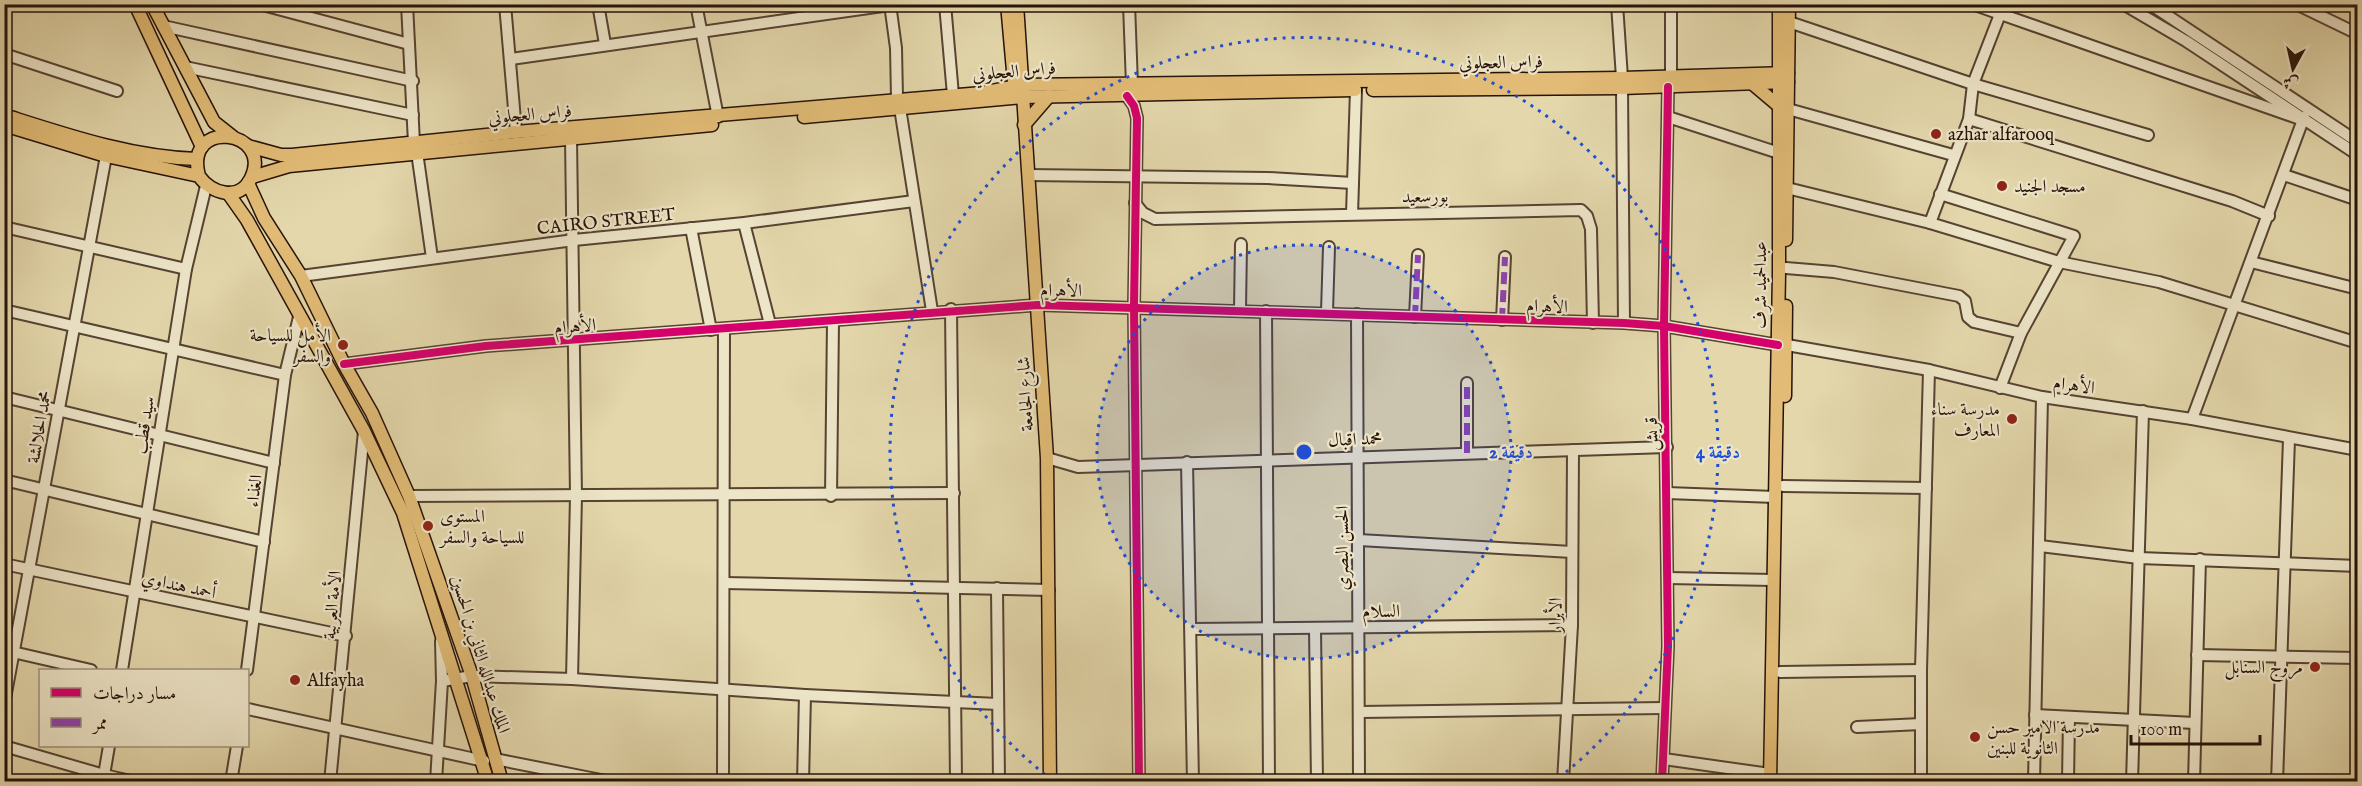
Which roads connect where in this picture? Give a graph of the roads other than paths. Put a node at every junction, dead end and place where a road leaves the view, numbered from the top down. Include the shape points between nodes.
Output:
1 (135, 4) edge
2 (152, 4) edge
3 (259, 4) edge
4 (407, 4) edge
5 (505, 4) edge
6 (598, 4) edge
7 (696, 4) edge
8 (945, 4) edge
9 (1007, 4) edge
10 (1017, 4) edge
11 (1129, 4) edge
12 (1617, 4) edge
13 (1671, 4) edge
14 (1779, 4) edge
15 (1789, 4) edge
16 (1972, 4) edge
17 (2123, 4) edge
18 (2150, 4) edge
19 (2296, 4) edge
20 (890, 5) edge
21 (2002, 10) edge
22 (1789, 22) junction
23 (163, 26) junction
24 (702, 30) junction
25 (2358, 34) edge
26 (409, 44) junction
27 (605, 44) junction
28 (1778, 51) junction
29 (4, 54) edge
30 (511, 59) junction
31 (184, 67) junction
32 (1783, 78) junction
33 (1752, 79) junction
34 (412, 81) junction
35 (1669, 82) junction
36 (1622, 83) junction
37 (1973, 84) junction
38 (1356, 90) junction
39 (117, 91) dead end
40 (1129, 91) junction
41 (1018, 92) junction
42 (953, 94) junction
43 (1049, 96) junction
44 (898, 103) junction
45 (1784, 108) junction
46 (4, 115) edge
47 (413, 115) junction
48 (718, 117) junction
49 (1668, 117) junction
50 (1969, 119) junction
51 (2303, 119) junction
52 (4, 125) edge
53 (1024, 125) junction
54 (516, 132) junction
55 (2148, 135) dead end
56 (233, 137) junction
57 (571, 139) junction
58 (2358, 142) edge
59 (248, 146) junction
60 (202, 147) junction
61 (415, 148) junction
62 (1779, 153) junction
63 (1953, 155) junction
64 (2358, 155) edge
65 (106, 156) junction
66 (197, 159) junction
67 (1028, 175) junction
68 (2284, 175) junction
69 (1137, 176) junction
70 (250, 180) junction
71 (202, 181) junction
72 (1353, 183) junction
73 (1783, 186) junction
74 (228, 193) junction
75 (1940, 194) junction
76 (2358, 200) edge
77 (915, 201) junction
78 (1135, 203) junction
79 (1352, 214) junction
80 (2269, 216) junction
81 (1155, 219) junction
82 (1930, 223) junction
83 (744, 224) junction
84 (4, 227) edge
85 (691, 228) junction
86 (574, 240) junction
87 (1134, 241) junction
88 (1241, 244) dead end
89 (89, 246) junction
90 (1329, 247) dead end
91 (1418, 255) dead end
92 (1505, 257) dead end
93 (432, 258) junction
94 (2059, 262) junction
95 (2251, 262) junction
96 (1786, 268) junction
97 (186, 269) junction
98 (301, 276) junction
99 (2358, 289) edge
100 (1038, 304) junction
101 (2235, 304) junction
102 (1134, 306) junction
103 (951, 309) junction
104 (1240, 309) junction
105 (4, 310) edge
106 (1266, 310) junction
107 (932, 311) junction
108 (1327, 312) junction
109 (1358, 314) junction
110 (299, 317) junction
111 (1415, 317) junction
112 (1502, 320) junction
113 (833, 321) junction
114 (1593, 323) junction
115 (1624, 323) junction
116 (770, 324) junction
117 (74, 326) junction
118 (1664, 326) junction
119 (724, 329) junction
120 (711, 330) junction
121 (2021, 333) junction
122 (575, 341) junction
123 (2358, 343) edge
124 (1782, 345) junction
125 (173, 350) junction
126 (344, 364) junction
127 (1929, 370) junction
128 (285, 375) junction
129 (1467, 383) dead end
130 (2000, 388) junction
131 (4, 397) edge
132 (2042, 397) junction
133 (59, 410) junction
134 (2143, 411) junction
135 (2192, 419) junction
136 (364, 431) junction
137 (159, 435) junction
138 (2289, 439) junction
139 (1667, 447) junction
140 (1573, 450) junction
141 (2358, 450) edge
142 (1467, 453) junction
143 (1358, 456) junction
144 (1047, 458) junction
145 (1268, 459) junction
146 (1186, 462) junction
147 (274, 463) junction
148 (1136, 465) junction
149 (4, 480) edge
150 (1783, 486) junction
151 (1926, 488) junction
152 (44, 491) junction
153 (1667, 493) junction
154 (954, 494) junction
155 (724, 495) junction
156 (410, 496) junction
157 (576, 496) junction
158 (831, 496) junction
159 (1775, 497) junction
160 (145, 515) junction
161 (1359, 540) junction
162 (264, 542) junction
163 (2040, 546) junction
164 (1572, 552) junction
165 (2139, 558) junction
166 (2200, 559) junction
167 (2285, 563) junction
168 (4, 564) edge
169 (2358, 566) edge
170 (30, 570) junction
171 (1668, 578) junction
172 (1773, 580) junction
173 (724, 583) junction
174 (955, 588) junction
175 (997, 588) junction
176 (1049, 590) junction
177 (133, 591) junction
178 (254, 618) junction
179 (1572, 625) junction
180 (1359, 628) junction
181 (441, 629) junction
182 (1191, 629) junction
183 (1316, 629) junction
184 (1270, 630) junction
185 (346, 636) junction
186 (10, 651) edge
187 (2197, 655) junction
188 (2282, 655) junction
189 (2358, 658) edge
190 (87, 669) edge
191 (122, 669) edge
192 (247, 669) edge
193 (1921, 670) junction
194 (1780, 672) junction
195 (472, 676) junction
196 (457, 677) junction
197 (572, 679) junction
198 (442, 681) junction
199 (723, 689) junction
200 (805, 695) junction
201 (954, 702) junction
202 (4, 704) edge
203 (998, 704) junction
204 (1568, 707) junction
205 (1665, 708) junction
206 (249, 709) edge
207 (1360, 712) junction
208 (2035, 715) junction
209 (2069, 717) junction
210 (2134, 720) junction
211 (2195, 723) junction
212 (1921, 724) junction
213 (1857, 727) dead end
214 (335, 729) junction
215 (4, 746) edge
216 (109, 747) edge
217 (237, 747) edge
218 (438, 751) junction
219 (1664, 759) junction
220 (489, 760) junction
221 (104, 778) edge
222 (1772, 779) edge
223 (135, 782) edge
224 (231, 782) edge
225 (330, 782) edge
226 (436, 782) edge
227 (488, 782) edge
228 (502, 782) edge
229 (611, 782) edge
230 (723, 782) edge
231 (803, 782) edge
232 (956, 782) edge
233 (999, 782) edge
234 (1050, 782) edge
235 (1139, 782) edge
236 (1193, 782) edge
237 (1269, 782) edge
238 (1317, 782) edge
239 (1359, 782) edge
240 (1563, 782) edge
241 (1662, 782) edge
242 (1921, 782) edge
243 (2034, 782) edge
244 (2068, 782) edge
245 (2132, 782) edge
246 (2194, 782) edge
247 (2277, 782) edge

1 - 60 main road
2 - 23 main road
3 - 26 street
4 - 26 street
5 - 30 street
6 - 27 street
7 - 24 street
8 - 42 street
9 - 41 main road, شارع الجامعة
10 - 41 main road, شارع الجامعة
11 - 40 street
12 - 36 street
13 - 35 street, قريش
14 - 28 main road, عبدالحميد شرف
15 - 22 main road, عبدالحميد شرف
16 - 21 street
17 - 51 street
18 - 58 street
19 - 25 street
20 - 24 street
20 - 44 street
21 - 37 street
21 - 51 street
22 - 32 main road, عبدالحميد شرف
22 - 37 street
23 - 31 main road
23 - 34 street
24 - 27 street
24 - 48 street
26 - 34 street
27 - 30 street
28 - 32 main road, عبدالحميد شرف
28 - 33 main road
29 - 39 street
30 - 54 street
31 - 47 street
31 - 56 main road via 214,122
32 - 33 main road, فراس العجلوني
32 - 45 main road, عبدالحميد شرف
33 - 35 main road, فراس العجلوني
33 - 45 main road
34 - 47 street
35 - 36 main road, فراس العجلوني
35 - 49 street, قريش
36 - 38 main road, فراس العجلوني
36 - 40 main road, فراس العجلوني
36 - 115 street
37 - 50 street
37 - 55 street
38 - 40 main road, فراس العجلوني
38 - 72 street
40 - 41 main road, فراس العجلوني
40 - 43 main road, فراس العجلوني
40 - 69 street via 1137,118
41 - 42 main road, فراس العجلوني
41 - 43 main road, فراس العجلوني
41 - 44 main road, فراس العجلوني
41 - 53 main road, شارع الجامعة
42 - 44 main road, فراس العجلوني
43 - 53 main road
44 - 48 main road, فراس العجلوني
44 - 57 main road, فراس العجلوني
44 - 77 street
45 - 62 main road, عبدالحميد شرف
45 - 63 street
45 - 73 main road, عبدالحميد شرف
46 - 66 main road via 119,148
47 - 61 street
48 - 54 main road, فراس العجلوني
49 - 62 street
49 - 118 street, قريش
50 - 63 street
50 - 80 street
51 - 64 street
51 - 68 street
52 - 65 main road
53 - 67 main road, شارع الجامعة
54 - 61 main road, فراس العجلوني
56 - 59 main road
56 - 60 main road via 214,138
57 - 61 main road, فراس العجلوني
57 - 86 street
59 - 61 main road, فراس العجلوني via 292,155
59 - 70 main road via 254,161
60 - 66 main road
61 - 70 main road, فراس العجلوني via 290,166
61 - 93 street
62 - 73 main road, عبدالحميد شرف
63 - 75 street
65 - 71 main road
65 - 89 street, محمد الحلالشة
66 - 71 main road
67 - 69 street
67 - 100 main road, شارع الجامعة
68 - 76 street
68 - 80 street
69 - 72 street
69 - 78 street
70 - 74 main road
70 - 98 main road, الملك عبدالله الثاني بن الحسين via 264,218
71 - 74 main road
71 - 97 street, سيد قطب
72 - 79 street
73 - 82 street
73 - 96 main road, عبدالحميد شرف
73 - 124 main road, عبدالحميد شرف
74 - 110 main road, الملك عبدالله الثاني بن الحسين via 247,220
75 - 82 street
75 - 94 street via 2071,233 2073,242
77 - 83 street, CAIRO STREET
77 - 107 street
78 - 81 street
78 - 87 street
79 - 81 street, بورسعيد
79 - 114 street, بورسعيد via 1581,210 1591,229
80 - 95 street
81 - 87 street via 1140,229
82 - 94 street
83 - 85 street, CAIRO STREET
83 - 116 street
84 - 89 street
85 - 86 street, CAIRO STREET
85 - 120 street
86 - 93 street, CAIRO STREET
86 - 122 street
87 - 102 street
88 - 104 street
89 - 97 street
89 - 117 street, محمد الحلالشة
90 - 108 street
91 - 111 street
92 - 112 street
93 - 98 street, CAIRO STREET
94 - 101 street via 2159,282
94 - 121 street
95 - 99 street
95 - 101 street
96 - 121 street via 1834,272 1959,296 1965,301 1971,320
96 - 124 main road, عبدالحميد شرف
97 - 125 street, سيد قطب
98 - 126 main road, الملك عبدالله الثاني بن الحسين
100 - 102 street, الأهرام
100 - 103 street, الأهرام
100 - 144 main road, شارع الجامعة
101 - 123 street
101 - 135 street
102 - 104 street, الأهرام
102 - 148 street
103 - 107 street, الأهرام
103 - 154 street
104 - 106 street, الأهرام
105 - 117 street
106 - 108 street, الأهرام
106 - 145 street
107 - 113 street, الأهرام
108 - 109 street, الأهرام
109 - 111 street, الأهرام
109 - 143 street, الحسن البصري
110 - 128 street, الغذاء
110 - 136 main road, الملك عبدالله الثاني بن الحسين
111 - 112 street, الأهرام
112 - 114 street, الأهرام
113 - 116 street, الأهرام
113 - 158 street
114 - 115 street, الأهرام
115 - 118 street, الأهرام
116 - 119 street, الأهرام
117 - 125 street
117 - 133 street, محمد الحلالشة
118 - 124 street, الأهرام
118 - 139 street, قريش
119 - 120 street, الأهرام
119 - 155 street
120 - 122 street, الأهرام
121 - 130 street
122 - 126 street, الأهرام via 486,346
122 - 157 street
124 - 127 street, الأهرام
124 - 150 main road, عبدالحميد شرف
124 - 159 main road, عبدالحميد شرف
125 - 128 street
125 - 137 street, سيد قطب
126 - 156 main road, الملك عبدالله الثاني بن الحسين via 372,413
127 - 130 street, الأهرام
127 - 151 street
128 - 147 street, الغذاء
129 - 142 street
130 - 132 street, الأهرام
131 - 133 street
132 - 134 street, الأهرام
132 - 163 street
133 - 137 street
133 - 152 street, محمد الحلالشة
134 - 135 street, الأهرام
134 - 165 street
135 - 138 street, الأهرام
136 - 181 main road, الملك عبدالله الثاني بن الحسين via 403,513
136 - 185 street, الأمة العربية
137 - 147 street
137 - 160 street, سيد قطب
138 - 141 street, الأهرام
138 - 167 street
139 - 140 street, محمد اقبال
139 - 153 street, قريش
140 - 142 street, محمد اقبال
140 - 164 street, الأبرار
142 - 143 street, محمد اقبال
143 - 145 street, محمد اقبال
143 - 161 street, الحسن البصري
144 - 148 street, محمد اقبال via 1070,467
144 - 176 main road, شارع الجامعة
145 - 146 street, محمد اقبال
145 - 184 street
146 - 148 street, محمد اقبال
146 - 182 street
147 - 162 street, الغذاء
148 - 235 street
149 - 152 street
150 - 151 street
150 - 194 main road, عبدالحميد شرف
151 - 193 street
152 - 160 street
152 - 170 street, محمد الحلالشة
153 - 159 street
153 - 171 street, قريش
154 - 158 street
154 - 174 street
155 - 157 street
155 - 158 street
155 - 173 street
156 - 157 street
156 - 195 main road, الملك عبدالله الثاني بن الحسين
157 - 197 street
159 - 172 main road, عبدالحميد شرف
160 - 162 street
160 - 177 street, سيد قطب
161 - 164 street
161 - 180 street, الحسن البصري
162 - 178 street, الغذاء
163 - 165 street
163 - 208 street
164 - 179 street, الأبرار
165 - 166 street
165 - 210 street
166 - 167 street
166 - 187 street
167 - 169 street
167 - 188 street
168 - 170 street, أحمد هنداوي
170 - 177 street, أحمد هنداوي
170 - 186 street, محمد الحلالشة
171 - 172 street
171 - 205 street, قريش
172 - 222 main road, عبدالحميد شرف
173 - 174 street
173 - 199 street
174 - 175 street
174 - 201 street
175 - 176 street
175 - 203 street
176 - 234 main road, شارع الجامعة
177 - 178 street, أحمد هنداوي
177 - 191 street, سيد قطب
178 - 185 street, أحمد هنداوي
178 - 192 street, الغذاء
179 - 180 street, السلام
179 - 204 street, الأبرار
180 - 183 street, السلام
180 - 207 street, الحسن البصري
181 - 196 main road, الملك عبدالله الثاني بن الحسين
181 - 198 street
182 - 184 street, السلام
182 - 236 street
183 - 184 street, السلام
183 - 238 street
184 - 237 street
185 - 214 street, الأمة العربية
186 - 190 street
186 - 202 street, محمد الحلالشة
187 - 188 street
187 - 211 street
188 - 189 street
188 - 247 street
193 - 194 street
193 - 212 street
194 - 222 main road, عبدالحميد شرف
195 - 196 street
195 - 197 street
195 - 220 main road, الملك عبدالله الثاني بن الحسين
196 - 198 street
196 - 220 main road, الملك عبدالله الثاني بن الحسين
197 - 199 street
198 - 218 street
199 - 200 street
199 - 230 street
200 - 201 street
200 - 231 street
201 - 203 street
201 - 232 street
203 - 233 street
204 - 205 street
204 - 207 street
204 - 240 street, الأبرار
205 - 219 street, قريش
206 - 214 street
207 - 239 street, الحسن البصري
208 - 209 street
208 - 243 street
209 - 210 street
209 - 244 street
210 - 211 street
210 - 245 street
211 - 246 street
212 - 213 street
212 - 242 street
214 - 218 street
214 - 225 street, الأمة العربية
215 - 221 street
216 - 221 street
217 - 224 street
218 - 220 street
218 - 226 street
219 - 222 street
219 - 241 street, قريش
220 - 227 main road, الملك عبدالله الثاني بن الحسين
220 - 228 main road, الملك عبدالله الثاني بن الحسين
220 - 229 street
221 - 223 street

